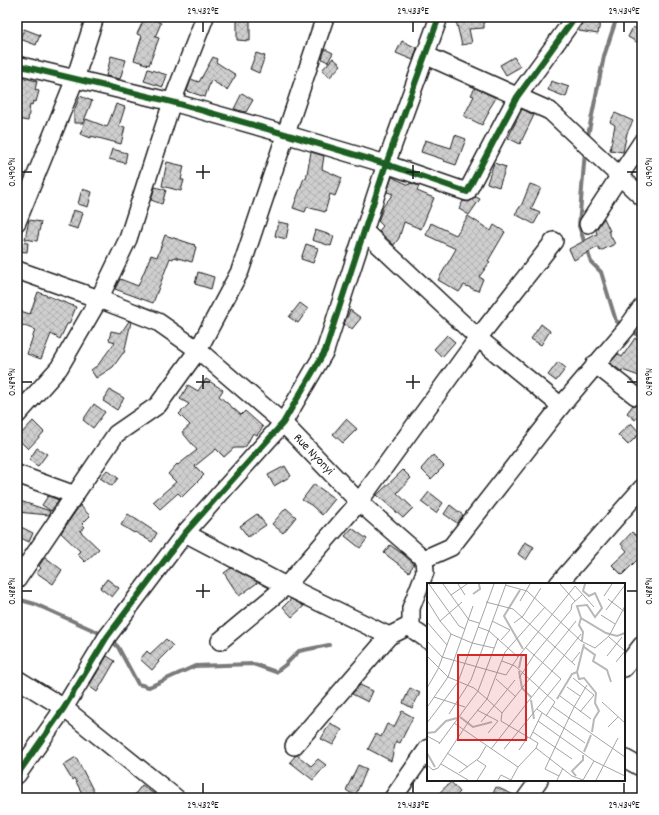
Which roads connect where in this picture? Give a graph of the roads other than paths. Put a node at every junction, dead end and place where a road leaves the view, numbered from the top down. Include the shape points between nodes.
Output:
1 (95, 17) edge
2 (205, 17) edge
3 (325, 17) edge
4 (438, 17) edge
5 (574, 18) edge
6 (425, 55) junction
7 (17, 65) edge
8 (74, 79) junction
9 (517, 97) junction
10 (172, 102) junction
11 (285, 134) junction
12 (642, 142) edge
13 (386, 164) junction
14 (620, 177) junction
15 (642, 197) edge
16 (17, 222) edge
17 (588, 224) dead end
18 (364, 231) junction
19 (554, 241) dead end
20 (17, 270) edge
21 (99, 299) junction
22 (642, 307) edge
23 (478, 338) junction
24 (198, 350) junction
25 (595, 364) junction
26 (636, 396) dead end
27 (561, 406) junction
28 (17, 415) edge
29 (283, 423) junction
30 (17, 474) edge
31 (642, 488) edge
32 (74, 496) junction
33 (359, 502) junction
34 (185, 532) junction
35 (424, 559) junction
36 (17, 580) edge
37 (559, 583) edge
38 (286, 586) junction
39 (411, 625) junction
40 (389, 636) junction
41 (427, 639) edge
42 (220, 641) dead end
43 (642, 645) edge
44 (625, 667) edge
45 (17, 679) edge
46 (64, 708) junction
47 (294, 746) dead end
48 (427, 749) edge
49 (625, 759) edge
50 (642, 768) edge
51 (17, 775) edge
52 (538, 781) edge
53 (176, 798) edge
54 (393, 798) edge
55 (526, 798) edge

1 - 8 street
2 - 10 street
3 - 11 street
4 - 6 street
5 - 9 street
6 - 9 street
6 - 13 street
7 - 8 street
8 - 10 street
8 - 16 street
9 - 13 street via 467,192
9 - 14 street via 550,111
10 - 11 street
10 - 21 street via 128,239
11 - 13 street
11 - 24 street via 240,271
12 - 14 street
13 - 18 street
14 - 15 street
14 - 17 street
18 - 23 street
18 - 29 street via 324,351
19 - 23 street
20 - 21 street, Rue Nyonyi
21 - 24 street, Rue Nyonyi via 158,322
21 - 28 street via 59,368
22 - 25 street
23 - 27 street
23 - 33 street
24 - 29 street, Rue Nyonyi
24 - 32 street via 158,405 116,434
25 - 26 street
25 - 27 street
27 - 35 street via 451,547
29 - 33 street, Rue Nyonyi
29 - 34 street
30 - 32 street
31 - 37 street
32 - 36 street
33 - 35 street, Rue Nyonyi
33 - 38 street
34 - 38 street
34 - 46 street via 107,637
35 - 39 street via 425,572 410,608
38 - 40 street
38 - 42 street
39 - 40 street
39 - 41 street
40 - 47 street
43 - 44 street
45 - 46 street
46 - 51 street
46 - 53 street
48 - 54 street
49 - 50 street
52 - 55 street

